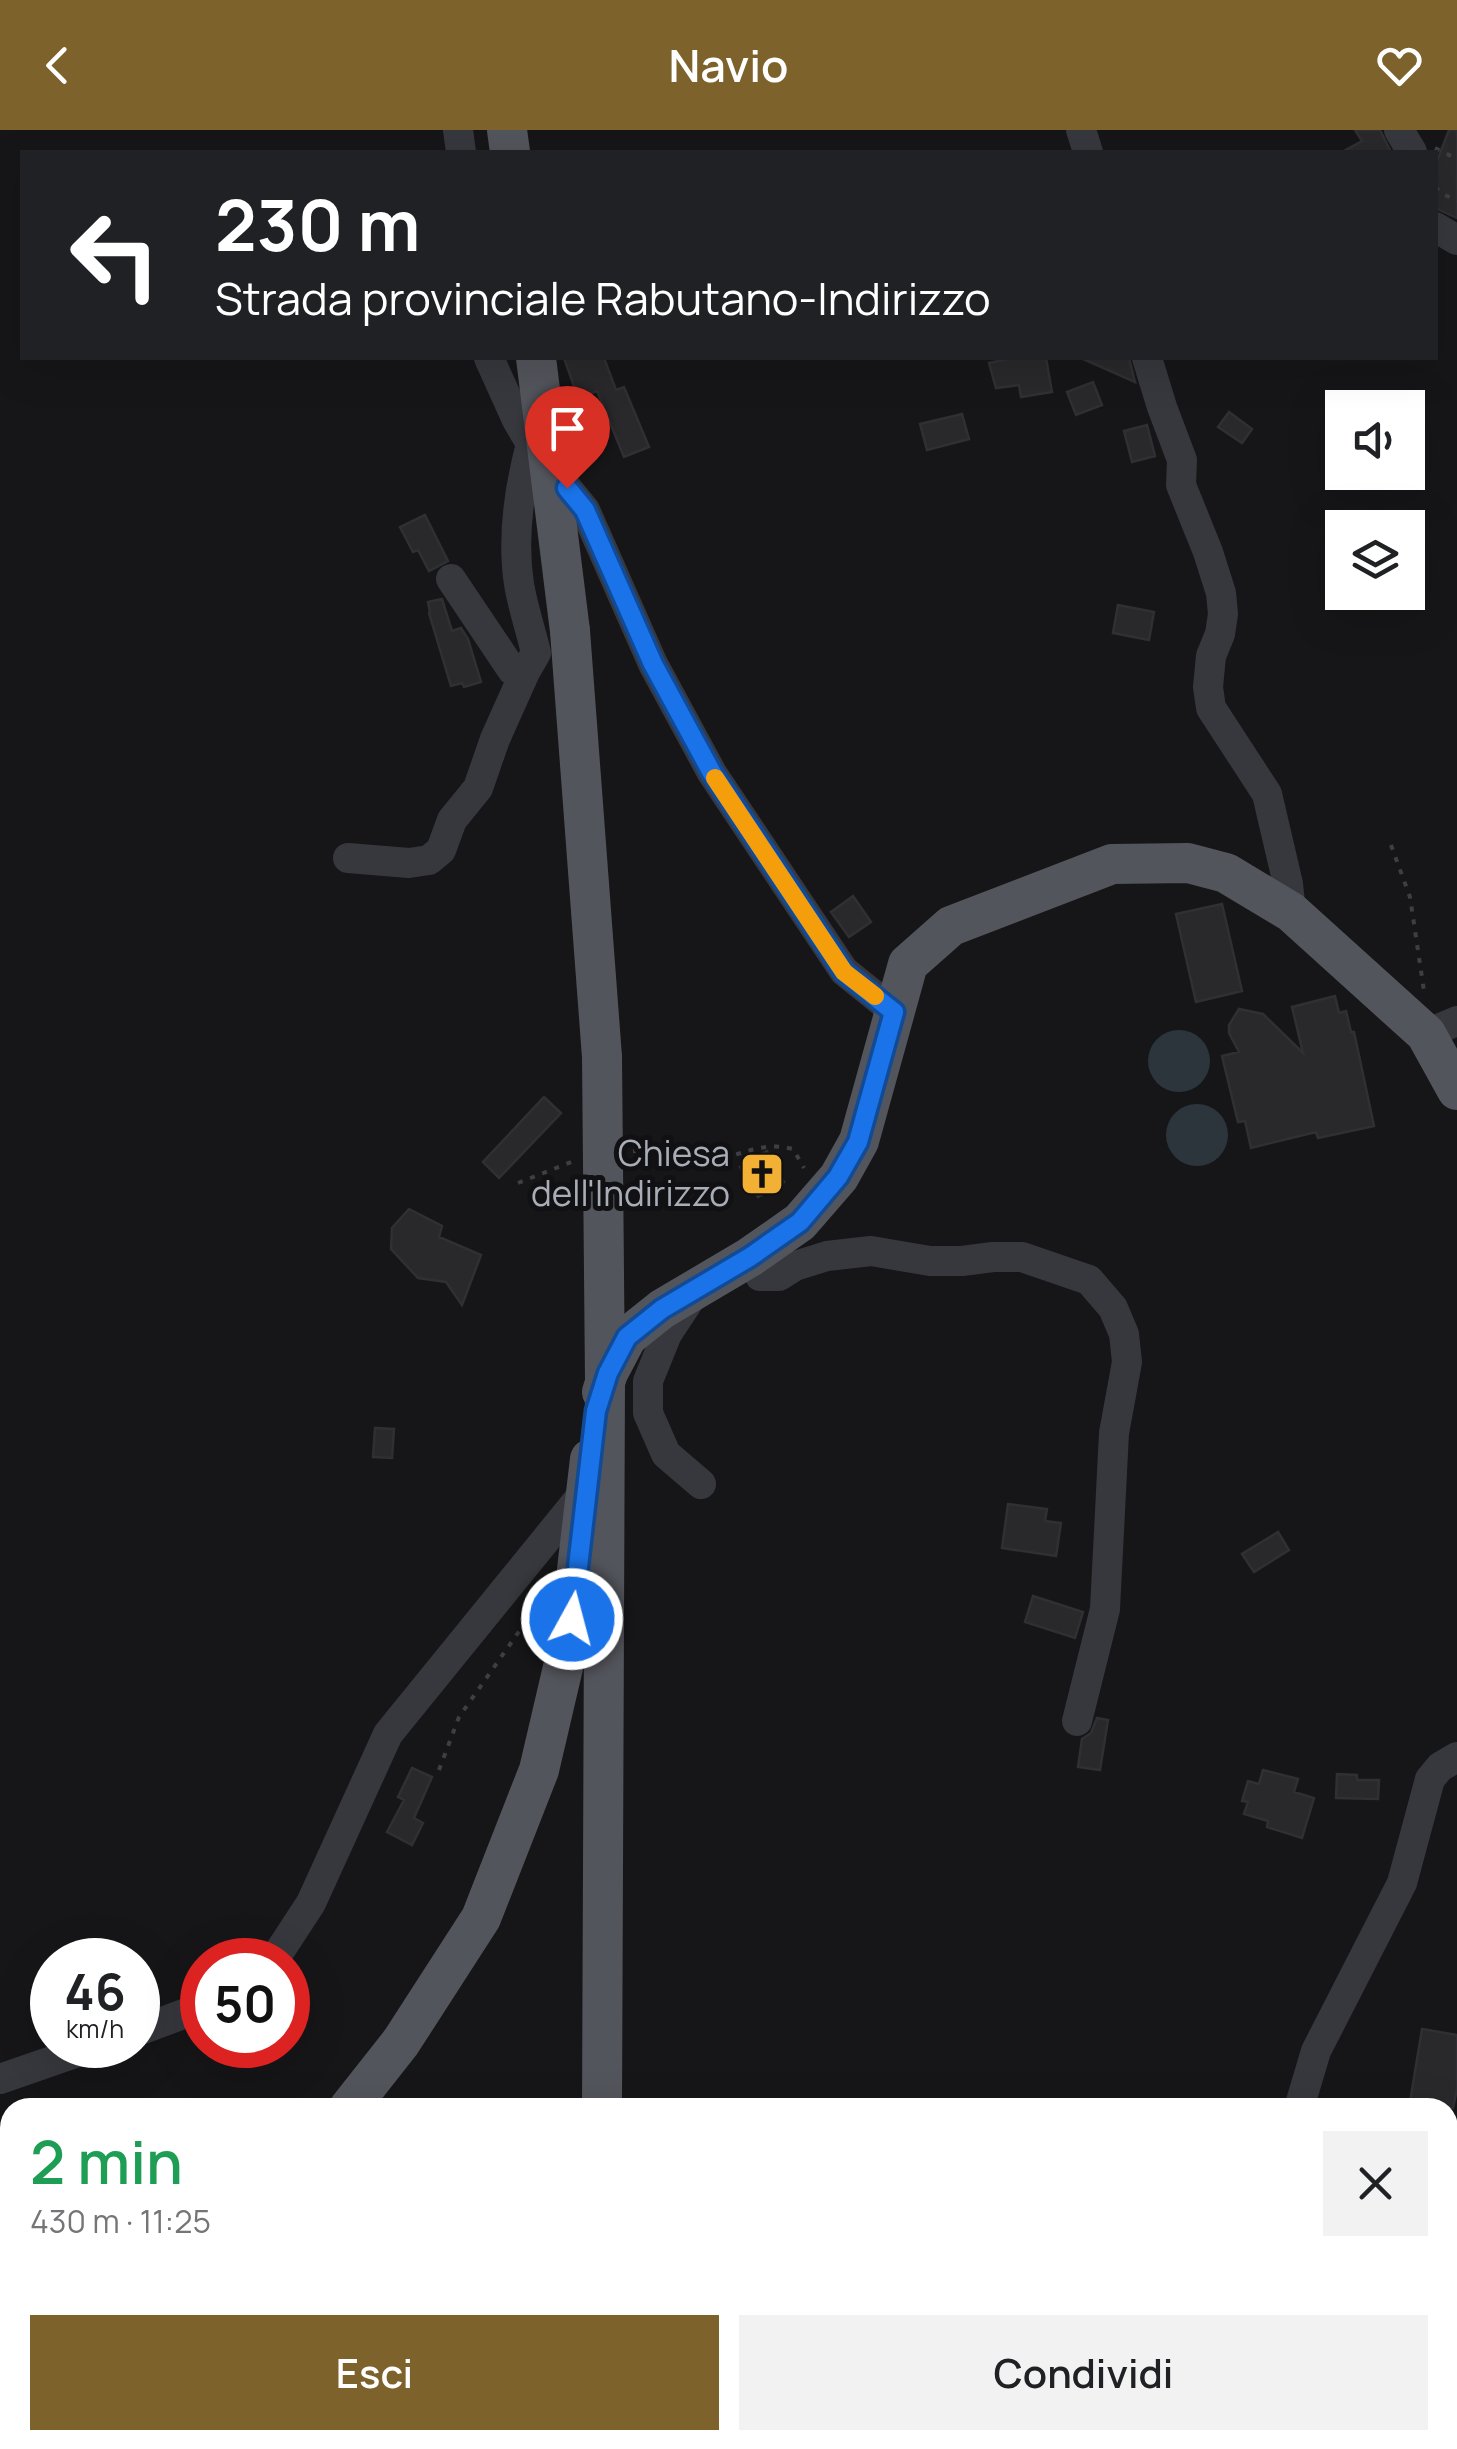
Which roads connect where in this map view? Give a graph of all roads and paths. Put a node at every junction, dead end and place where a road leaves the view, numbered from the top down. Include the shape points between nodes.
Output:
1 (490, 360) edge
2 (536, 360) edge
3 (1148, 360) edge
4 (531, 444) junction
5 (451, 578) dead end
6 (525, 672) junction
7 (1391, 845) dead end
8 (348, 858) dead end
9 (1291, 912) junction
10 (894, 1012) junction
11 (1433, 1026) edge
12 (1457, 1090) edge
13 (624, 1150) dead end
14 (589, 1158) dead end
15 (518, 1183) dead end
16 (820, 1199) junction
17 (750, 1257) junction
18 (698, 1287) junction
19 (701, 1484) dead end
20 (587, 1489) junction
21 (543, 1601) dead end
22 (1076, 1721) dead end
23 (1457, 1756) edge
24 (439, 1770) dead end
25 (288, 1938) edge
26 (32, 2068) edge
27 (0, 2079) edge
28 (357, 2098) edge
29 (602, 2098) edge
30 (1302, 2098) edge

1 - 4 street
2 - 29 main road, bridge via 570,630 602,1057
3 - 9 street via 1220,594 1211,708 1267,794
4 - 6 street via 516,542 536,654
4 - 10 street via 585,510 653,664 712,773 844,972
5 - 6 street via 512,670
6 - 8 street via 478,788 452,820 441,850 409,863
7 - 11 path via 1410,896
9 - 10 main road via 1226,873 1188,863 1112,864 951,926 908,964
9 - 11 main road
10 - 16 main road via 858,1142
11 - 12 main road
13 - 16 path via 700,1160 778,1146 793,1150
14 - 15 path
16 - 17 main road
17 - 18 main road
17 - 22 street via 760,1276 871,1251 930,1261 1022,1257 1089,1280 1113,1308 1126,1362 1114,1433 1105,1610
18 - 19 street via 667,1334 648,1381 648,1413 666,1454
18 - 20 main road via 627,1337 596,1411
20 - 25 street via 388,1734 311,1903
20 - 28 main road via 568,1646 538,1770 481,1918
21 - 24 path via 459,1717
23 - 30 street via 1430,1780 1402,1882 1316,2051
26 - 27 street

